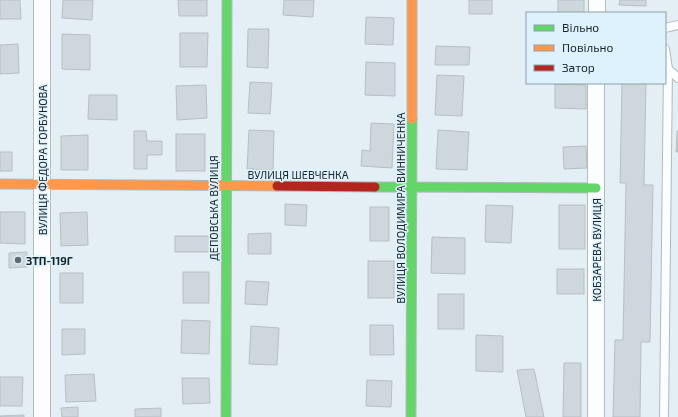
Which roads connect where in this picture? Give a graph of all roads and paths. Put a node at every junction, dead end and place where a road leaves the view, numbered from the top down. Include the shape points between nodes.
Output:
1 (42, 0) edge
2 (227, 0) edge
3 (412, 0) edge
4 (597, 0) edge
5 (597, 12) edge
6 (678, 24) edge
7 (666, 28) edge
8 (666, 55) edge
9 (668, 68) junction
10 (678, 78) edge
11 (596, 84) edge
12 (0, 184) edge
13 (42, 184) junction
14 (413, 185) junction
15 (225, 186) junction
16 (596, 188) junction
17 (42, 417) edge
18 (226, 417) edge
19 (411, 417) edge
20 (596, 417) edge
21 (664, 417) edge

1 - 13 street, ВУЛИЦЯ ФЕДОРА ГОРБУНОВА
2 - 15 street, ДЕПОВСЬКА ВУЛИЦЯ
3 - 14 street, ВУЛИЦЯ ВОЛОДИМИРА ВИННИЧЕНКА
4 - 5 street
6 - 7 lane
8 - 9 lane
9 - 10 lane
9 - 21 lane
11 - 16 street, КОБЗАРЕВА ВУЛИЦЯ
12 - 13 street, ВУЛИЦЯ ШЕВЧЕНКА
13 - 15 street, ВУЛИЦЯ ШЕВЧЕНКА
13 - 17 street, ВУЛИЦЯ ФЕДОРА ГОРБУНОВА
14 - 15 street, ВУЛИЦЯ ШЕВЧЕНКА
14 - 16 street, ВУЛИЦЯ ШЕВЧЕНКА
14 - 19 street, ВУЛИЦЯ ВОЛОДИМИРА ВИННИЧЕНКА
15 - 18 street, ДЕПОВСЬКА ВУЛИЦЯ
16 - 20 street, КОБЗАРЕВА ВУЛИЦЯ

